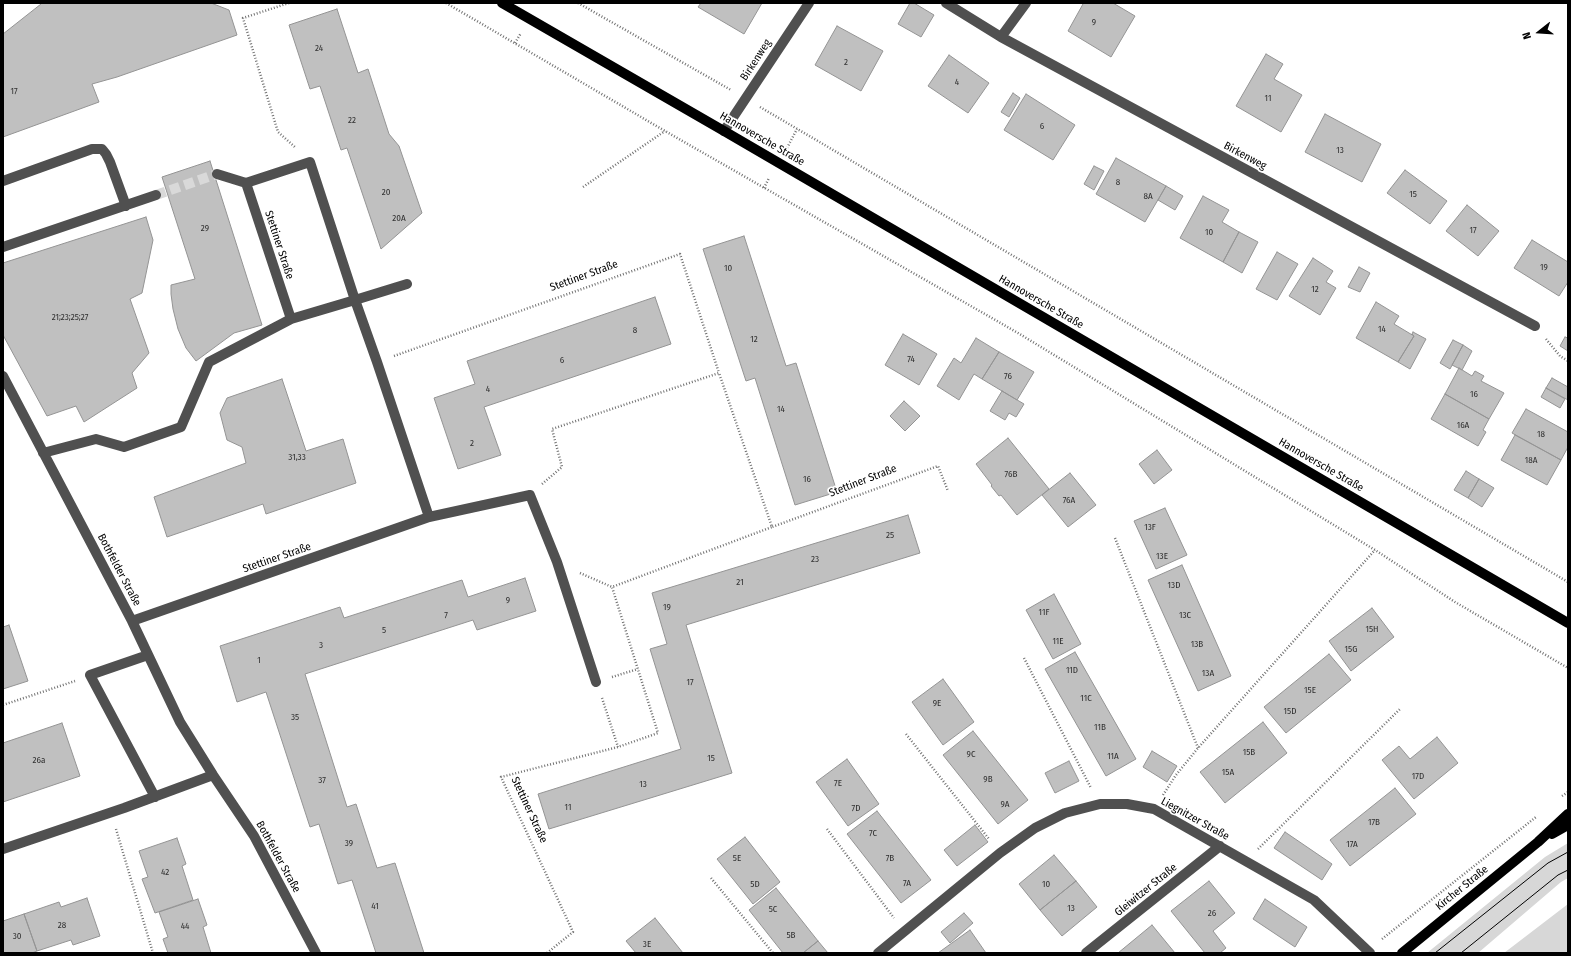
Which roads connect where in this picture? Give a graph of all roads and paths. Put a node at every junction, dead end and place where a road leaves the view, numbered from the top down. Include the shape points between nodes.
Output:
1 (289, 3) edge
2 (446, 3) edge
3 (502, 3) edge
4 (578, 3) edge
5 (809, 3) edge
6 (946, 3) edge
7 (1026, 3) edge
8 (1001, 37) junction
9 (746, 98) junction
10 (665, 131) junction
11 (724, 131) junction
12 (310, 162) junction
13 (217, 174) tunnel mouth
14 (3, 181) edge
15 (246, 183) junction
16 (583, 187) dead end
17 (156, 195) tunnel mouth
18 (126, 206) junction
19 (3, 247) edge
20 (407, 284) dead end
21 (355, 300) junction
22 (290, 320) junction
23 (1535, 326) joint
24 (1568, 361) edge
25 (378, 362) junction
26 (719, 373) junction
27 (3, 376) edge
28 (43, 453) junction
29 (948, 490) dead end
30 (530, 495) junction
31 (429, 517) junction
32 (772, 528) junction
33 (1115, 538) dead end
34 (1375, 550) junction
35 (557, 562) junction
36 (1568, 582) edge
37 (612, 587) junction
38 (132, 621) junction
39 (1568, 623) edge
40 (148, 655) junction
41 (1024, 658) dead end
42 (1568, 668) edge
43 (638, 669) junction
44 (90, 675) junction
45 (596, 682) junction
46 (3, 706) edge
47 (1400, 709) dead end
48 (906, 734) dead end
49 (618, 747) junction
50 (1198, 748) junction
51 (213, 776) junction
52 (1568, 792) edge
53 (155, 797) junction
54 (1562, 797) dead end
55 (1100, 804) junction
56 (1154, 809) junction
57 (111, 812) junction
58 (1568, 814) edge
59 (1537, 816) dead end
60 (1568, 825) edge
61 (827, 829) dead end
62 (1538, 842) junction
63 (1220, 846) junction
64 (3, 849) edge
65 (1000, 853) junction
66 (1246, 861) junction
67 (711, 878) dead end
68 (904, 932) junction
69 (1369, 952) edge
70 (153, 953) edge
71 (316, 953) edge
72 (547, 953) edge
73 (773, 953) edge
74 (878, 953) edge
75 (1086, 953) edge
76 (1402, 953) edge

1 - 12 path via 243,18 278,132
2 - 10 path
3 - 11 main road, Hannoversche Straße
4 - 9 path
5 - 9 street, Birkenweg
6 - 8 street, Birkenweg
7 - 8 street
8 - 23 street, Birkenweg
9 - 11 street, Birkenweg
9 - 36 path
10 - 16 path
10 - 34 path via 1018,333
11 - 39 main road, Hannoversche Straße
12 - 15 street
12 - 21 street
13 - 15 street
14 - 18 street via 92,149 102,149 110,162
15 - 22 street, Stettiner Straße
17 - 18 street
18 - 19 street
20 - 21 street
21 - 22 street
21 - 25 street
22 - 28 street via 209,362 181,428 124,448 96,439
23 - 24 path via 1560,356
25 - 26 path, Stettiner Straße via 680,254
25 - 31 street
26 - 30 path via 552,429 562,467
26 - 32 path, Stettiner Straße
27 - 28 street, Bothfelder Straße
28 - 38 street, Bothfelder Straße
29 - 32 path, Stettiner Straße via 938,466
30 - 31 street, Stettiner Straße
30 - 35 street
31 - 38 street, Stettiner Straße
32 - 37 path, Stettiner Straße
33 - 50 path
34 - 42 path via 1455,602
34 - 50 path
35 - 37 path
35 - 45 street
37 - 43 path, Stettiner Straße
38 - 40 street, Bothfelder Straße
40 - 44 street
40 - 51 street, Bothfelder Straße via 180,722
41 - 55 path
43 - 45 path
43 - 49 path, Stettiner Straße via 658,734
44 - 46 path
44 - 53 street
45 - 49 path
47 - 66 path
48 - 65 path
49 - 72 path, Stettiner Straße via 501,777 573,932
50 - 56 path via 1176,775
51 - 53 street
51 - 71 street, Bothfelder Straße via 254,836
52 - 54 path
53 - 57 street
55 - 56 street, Liegnitzer Straße via 1127,804
55 - 65 street, Liegnitzer Straße via 1065,813 1035,828
56 - 63 street, Liegnitzer Straße
57 - 64 street
57 - 70 path
58 - 62 main road, Kircher Straße
59 - 69 path
60 - 62 main road, Kircher Straße
61 - 68 path
62 - 76 main road, Kircher Straße
63 - 66 street, Liegnitzer Straße
63 - 75 street, Gleiwitzer Straße
65 - 68 street, Liegnitzer Straße
66 - 69 street, Liegnitzer Straße via 1314,900
67 - 73 path
68 - 74 street, Liegnitzer Straße

